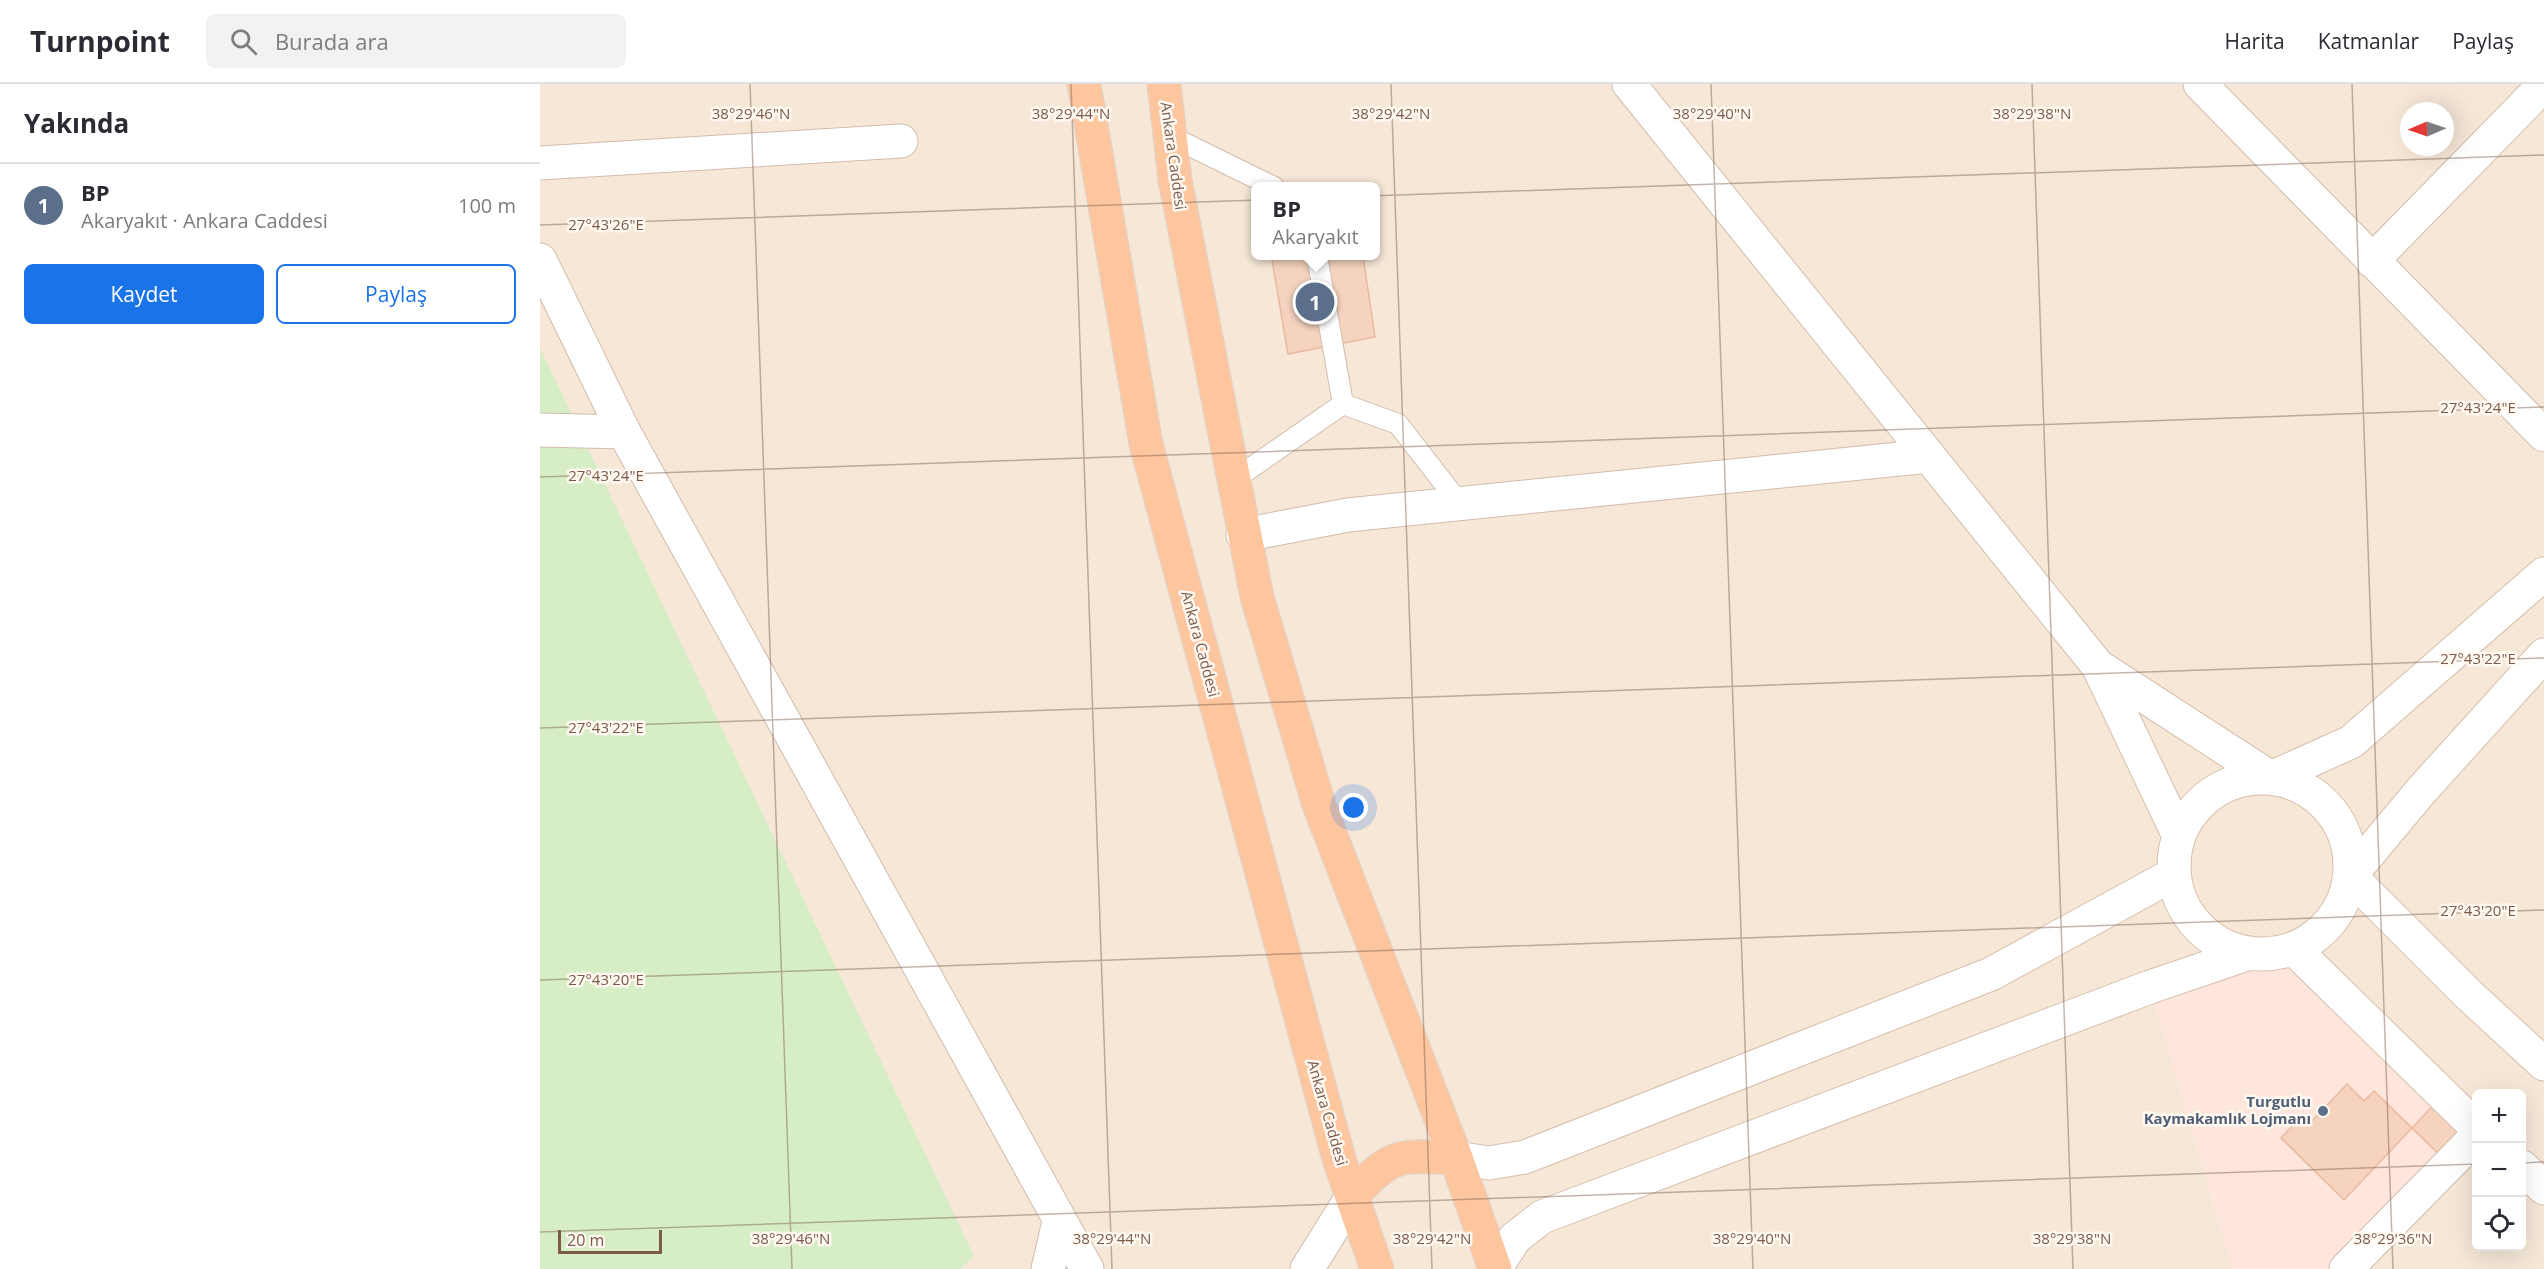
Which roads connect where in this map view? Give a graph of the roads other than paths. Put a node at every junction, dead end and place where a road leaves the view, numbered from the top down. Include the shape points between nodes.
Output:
1 (1084, 84) edge
2 (1164, 84) edge
3 (1629, 84) edge
4 (2200, 84) edge
5 (2544, 85) edge
6 (1170, 136) junction
7 (901, 141) dead end
8 (540, 163) edge
9 (1266, 182) edge
10 (540, 260) edge
11 (1318, 260) edge
12 (2372, 261) junction
13 (1343, 404) junction
14 (540, 430) edge
15 (624, 432) junction
16 (2544, 435) edge
17 (1929, 456) junction
18 (1232, 481) junction
19 (1460, 504) junction
20 (1243, 535) junction
21 (2544, 574) edge
22 (2544, 655) edge
23 (2098, 666) junction
24 (2271, 778) junction
25 (2179, 836) junction
26 (2174, 874) junction
27 (2350, 876) junction
28 (2294, 949) junction
29 (2247, 954) junction
30 (2544, 1064) edge
31 (2472, 1122) edge
32 (2472, 1141) edge
33 (1456, 1158) junction
34 (2526, 1171) edge
35 (2544, 1188) edge
36 (1352, 1197) junction
37 (1059, 1222) junction
38 (1048, 1269) edge
39 (1088, 1269) edge
40 (1307, 1269) edge
41 (1377, 1269) edge
42 (1495, 1269) edge
43 (2346, 1269) edge

1 - 36 highway, Ankara Caddesi via 1146,444
2 - 6 highway, Ankara Caddesi
3 - 17 street
4 - 12 street
5 - 12 street
6 - 9 lane
6 - 18 highway, Ankara Caddesi
7 - 8 street
10 - 15 street
11 - 13 lane
12 - 16 street
13 - 18 lane
13 - 19 lane via 1398,424
14 - 15 street
15 - 37 street
17 - 19 street
17 - 23 street
18 - 20 highway, Ankara Caddesi
19 - 20 street via 1348,515
20 - 33 highway, Ankara Caddesi via 1257,597 1319,805
21 - 24 street via 2351,742
22 - 27 street
23 - 24 street
23 - 25 street
24 - 25 street via 2242,779 2215,790 2194,810
24 - 27 street via 2303,787 2336,817 2346,836
25 - 26 street
26 - 29 street via 2181,902 2197,926 2220,944
26 - 33 street via 1990,974 1525,1157 1489,1163
27 - 28 street via 2344,899 2332,920 2316,937
27 - 30 street
28 - 29 street
28 - 31 street
29 - 42 street via 1542,1217 1515,1238
32 - 43 street
33 - 36 highway via 1397,1157 1376,1170
33 - 42 highway, Ankara Caddesi
34 - 35 street
36 - 40 street
36 - 41 highway, Ankara Caddesi
37 - 38 street
37 - 39 street

